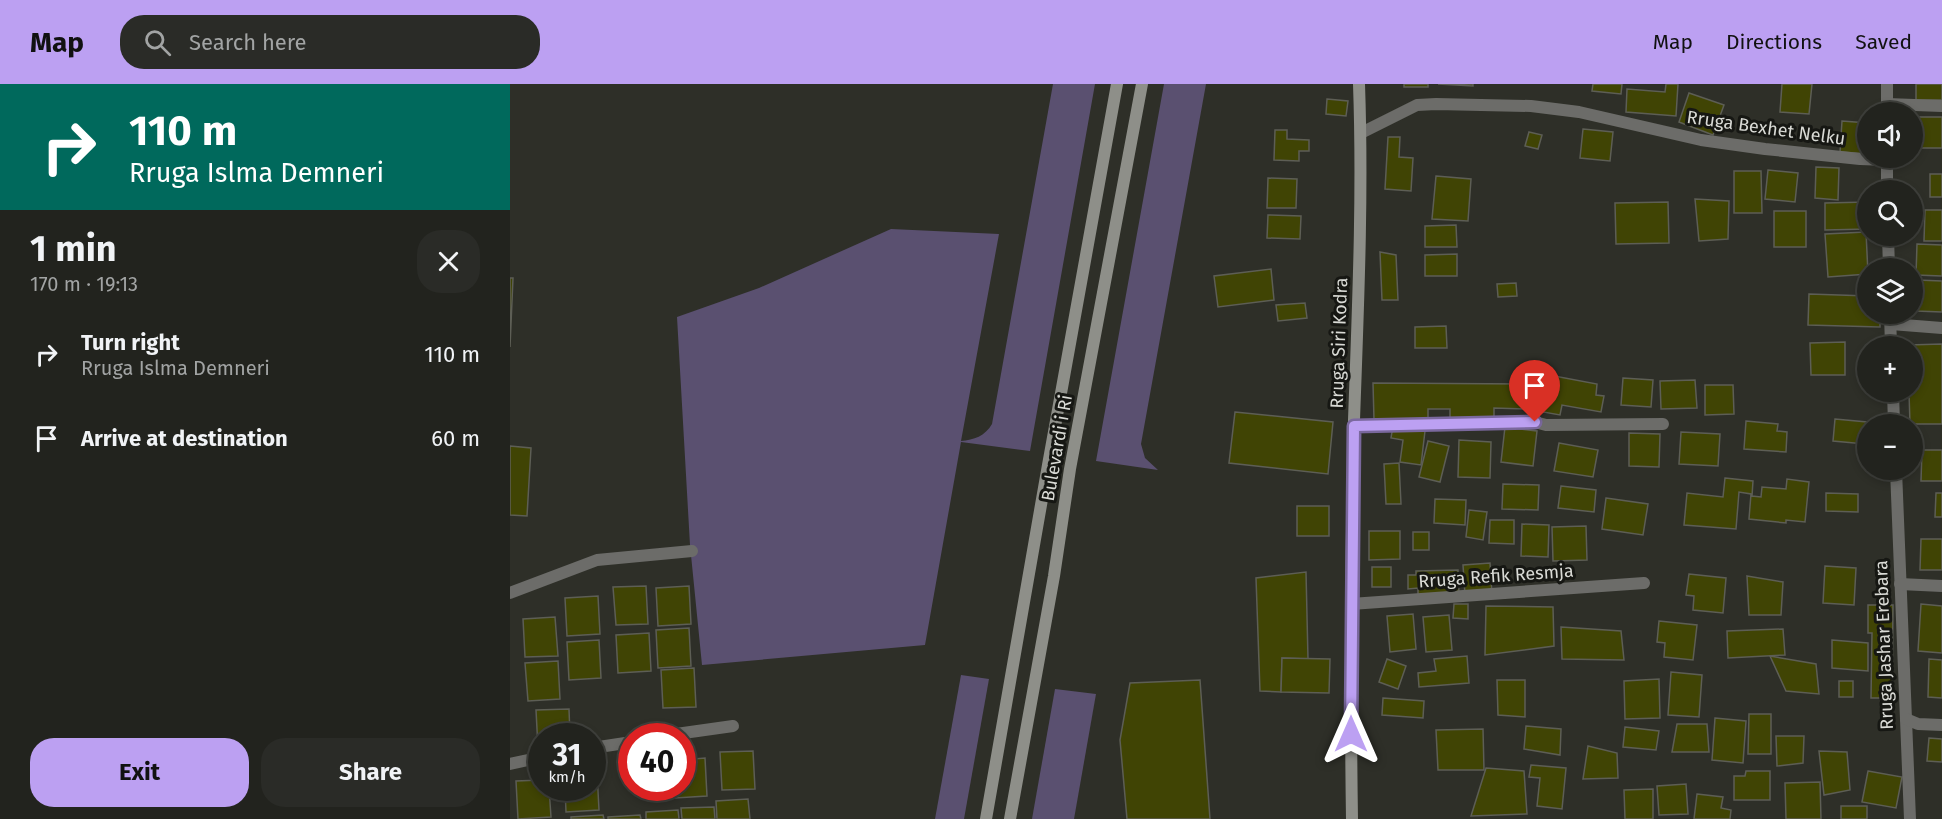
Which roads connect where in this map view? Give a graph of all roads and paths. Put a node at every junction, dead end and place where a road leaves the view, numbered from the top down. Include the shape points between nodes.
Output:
1 (1118, 84) edge
2 (1142, 84) edge
3 (1359, 84) edge
4 (1887, 84) edge
5 (1887, 102) edge
6 (1942, 106) edge
7 (1923, 107) edge
8 (1361, 133) junction
9 (1857, 159) edge
10 (1919, 324) edge
11 (1942, 328) edge
12 (1663, 424) dead end
13 (1354, 426) junction
14 (1896, 480) edge
15 (692, 550) dead end
16 (1644, 583) dead end
17 (1900, 584) junction
18 (1942, 586) edge
19 (510, 593) edge
20 (1351, 604) junction
21 (1906, 719) junction
22 (1942, 725) edge
23 (733, 726) dead end
24 (696, 731) edge
25 (528, 761) edge
26 (510, 764) edge
27 (986, 819) edge
28 (1011, 819) edge
29 (1352, 819) edge
30 (1910, 819) edge

1 - 27 main road, Bulevardi i Ri
2 - 28 main road, Bulevardi i Ri via 1070,469
3 - 8 main road, Rruga Siri Kodra
4 - 5 street
6 - 7 street
8 - 9 street, Rruga Bexhet Nelku via 1418,105 1531,106 1624,121 1701,140
8 - 13 main road, Rruga Siri Kodra
10 - 11 street
12 - 13 street
13 - 20 main road, Rruga Siri Kodra
14 - 17 street, Rruga Jashar Erebara
15 - 19 street via 597,560
16 - 20 street, Rruga Refik Resmja
17 - 18 street
17 - 21 street, Rruga Jashar Erebara
20 - 29 main road, Rruga Siri Kodra
21 - 22 street
21 - 30 street, Rruga Jashar Erebara
23 - 24 street
25 - 26 street

